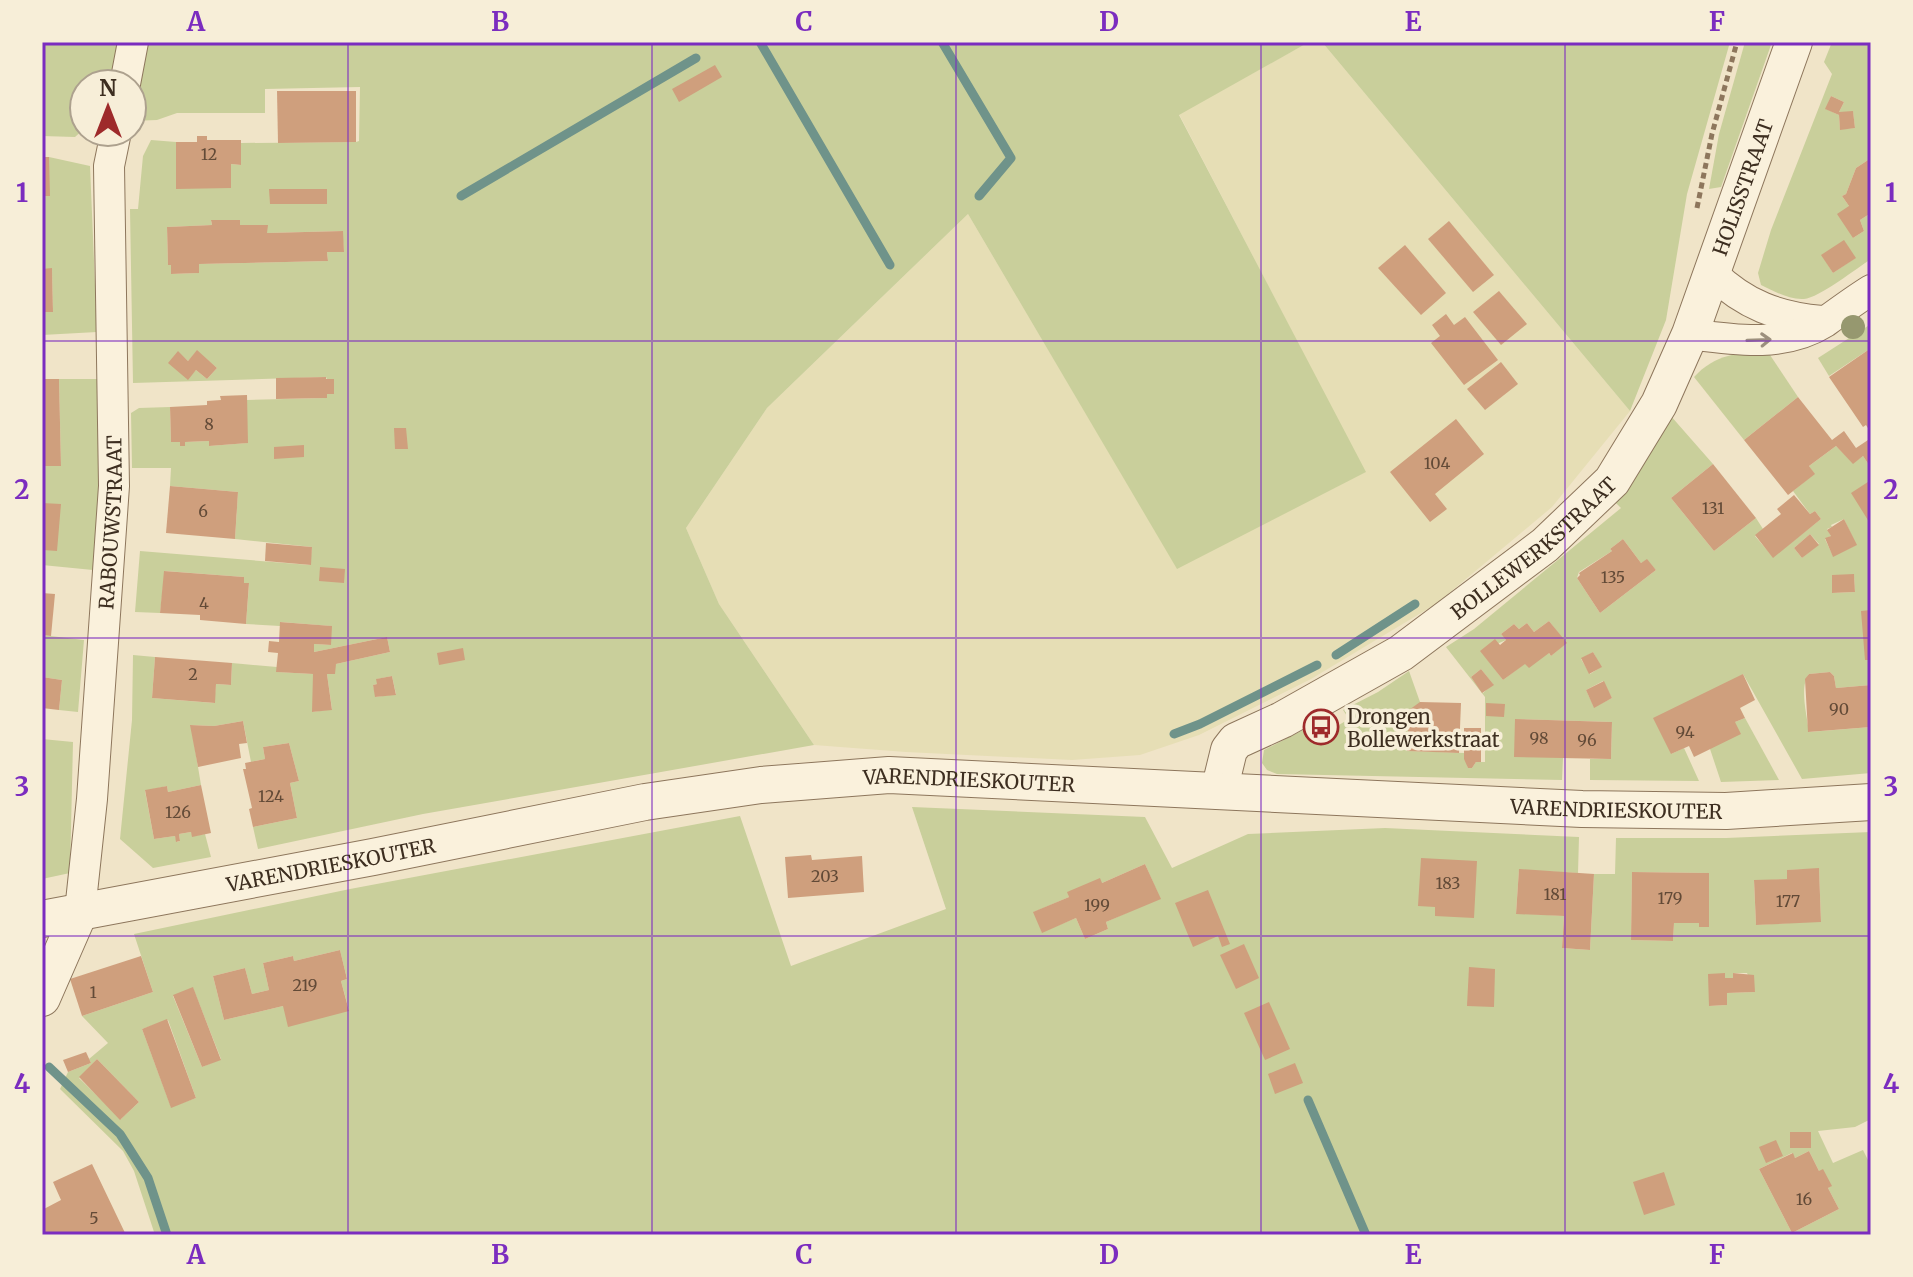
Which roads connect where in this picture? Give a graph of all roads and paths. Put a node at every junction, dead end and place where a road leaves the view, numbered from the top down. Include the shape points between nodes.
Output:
1 (133, 42) edge
2 (1737, 42) edge
3 (1794, 42) edge
4 (128, 68) edge
5 (113, 148) edge
6 (1697, 210) dead end
7 (1713, 274) junction
8 (1871, 290) edge
9 (1824, 322) junction
10 (1690, 334) junction
11 (1219, 791) junction
12 (1871, 802) edge
13 (80, 911) junction
14 (42, 919) edge
15 (42, 998) edge

1 - 4 street
2 - 6 path
3 - 7 street, HOLISSTRAAT
5 - 13 street, RABOUWSTRAAT via 114,486
7 - 9 street via 1763,309 1790,319
7 - 10 street, HOLISSTRAAT
8 - 9 street
10 -> 9 street via 1782,339
10 - 11 street, BOLLEWERKSTRAAT via 1659,404 1612,481 1545,545 1401,653 1236,741
11 - 12 street, VARENDRIESKOUTER via 1598,809 1726,811
11 - 13 street, VARENDRIESKOUTER via 889,775 761,785 645,802
13 - 14 street, VARENDRIESKOUTER
13 - 15 street

